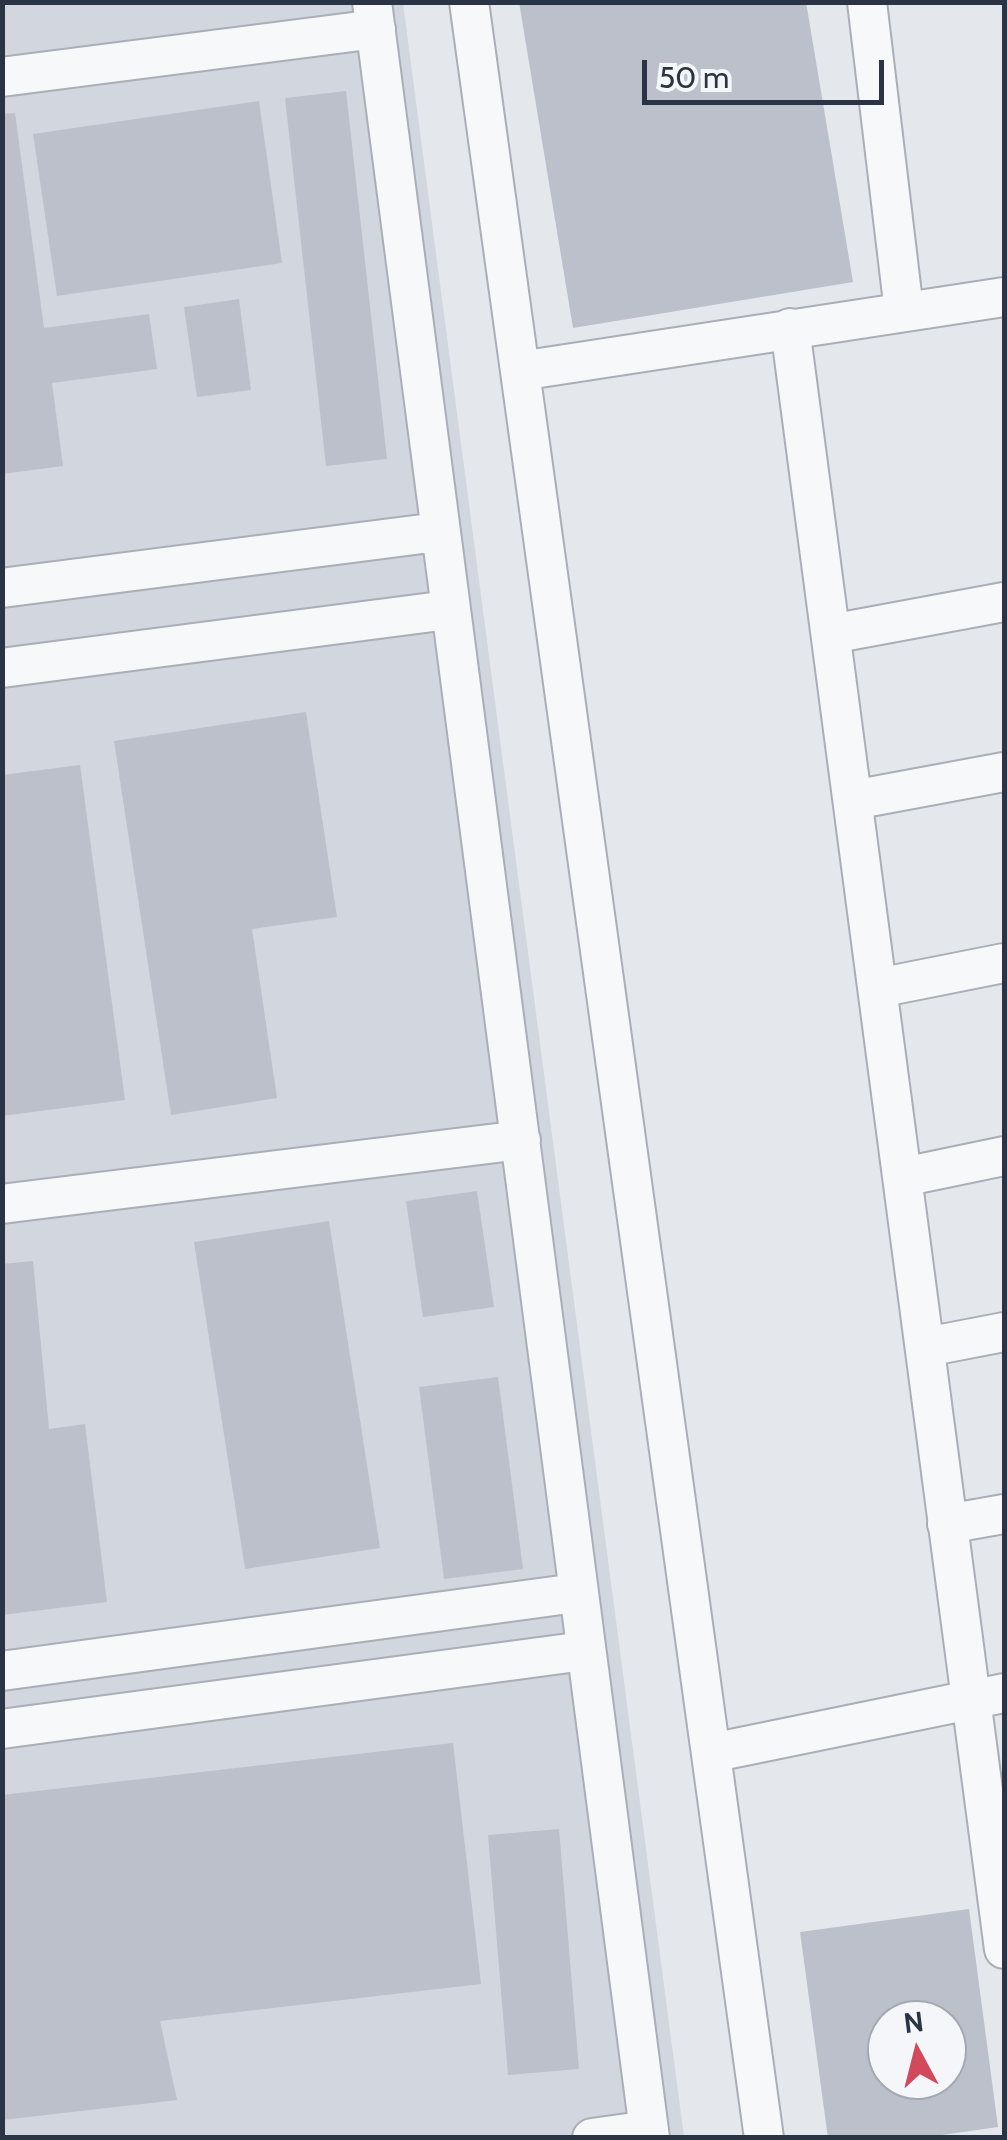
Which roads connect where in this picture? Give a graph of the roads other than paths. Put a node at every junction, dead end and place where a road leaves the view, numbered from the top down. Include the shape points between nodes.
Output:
1 (469, 2) edge
2 (867, 2) edge
3 (374, 16) edge
4 (2, 77) edge
5 (1004, 297) edge
6 (904, 312) junction
7 (790, 328) junction
8 (520, 371) junction
9 (438, 532) junction
10 (2, 588) edge
11 (1004, 602) edge
12 (448, 610) junction
13 (831, 634) junction
14 (2, 668) edge
15 (1004, 772) edge
16 (853, 800) junction
17 (1004, 964) edge
18 (878, 988) junction
19 (521, 1140) junction
20 (1004, 1156) edge
21 (903, 1177) junction
22 (2, 1204) edge
23 (1004, 1332) edge
24 (926, 1347) junction
25 (1004, 1514) edge
26 (948, 1524) junction
27 (576, 1593) junction
28 (584, 1651) junction
29 (2, 1672) edge
30 (986, 1696) edge
31 (2, 1728) edge
32 (711, 1753) junction
33 (1002, 1903) edge
34 (1004, 1950) edge
35 (649, 2134) edge
36 (592, 2138) edge
37 (764, 2138) edge

1 - 8 street
2 - 6 street
3 - 4 street
3 - 9 street
5 - 6 street
6 - 7 street
7 - 8 street
7 - 13 street
8 - 32 street
9 - 10 street
9 - 12 street
11 - 13 street
12 - 14 street
12 - 19 street
13 - 16 street
15 - 16 street
16 - 18 street
17 - 18 street
18 - 21 street
19 - 22 street
19 - 27 street
20 - 21 street
21 - 24 street
23 - 24 street
24 - 26 street
25 - 26 street
26 - 30 street
27 - 28 street
27 - 29 street
28 - 31 street
28 - 35 street
30 - 32 street
30 - 33 street
32 - 37 street
33 - 34 street
35 - 36 street

